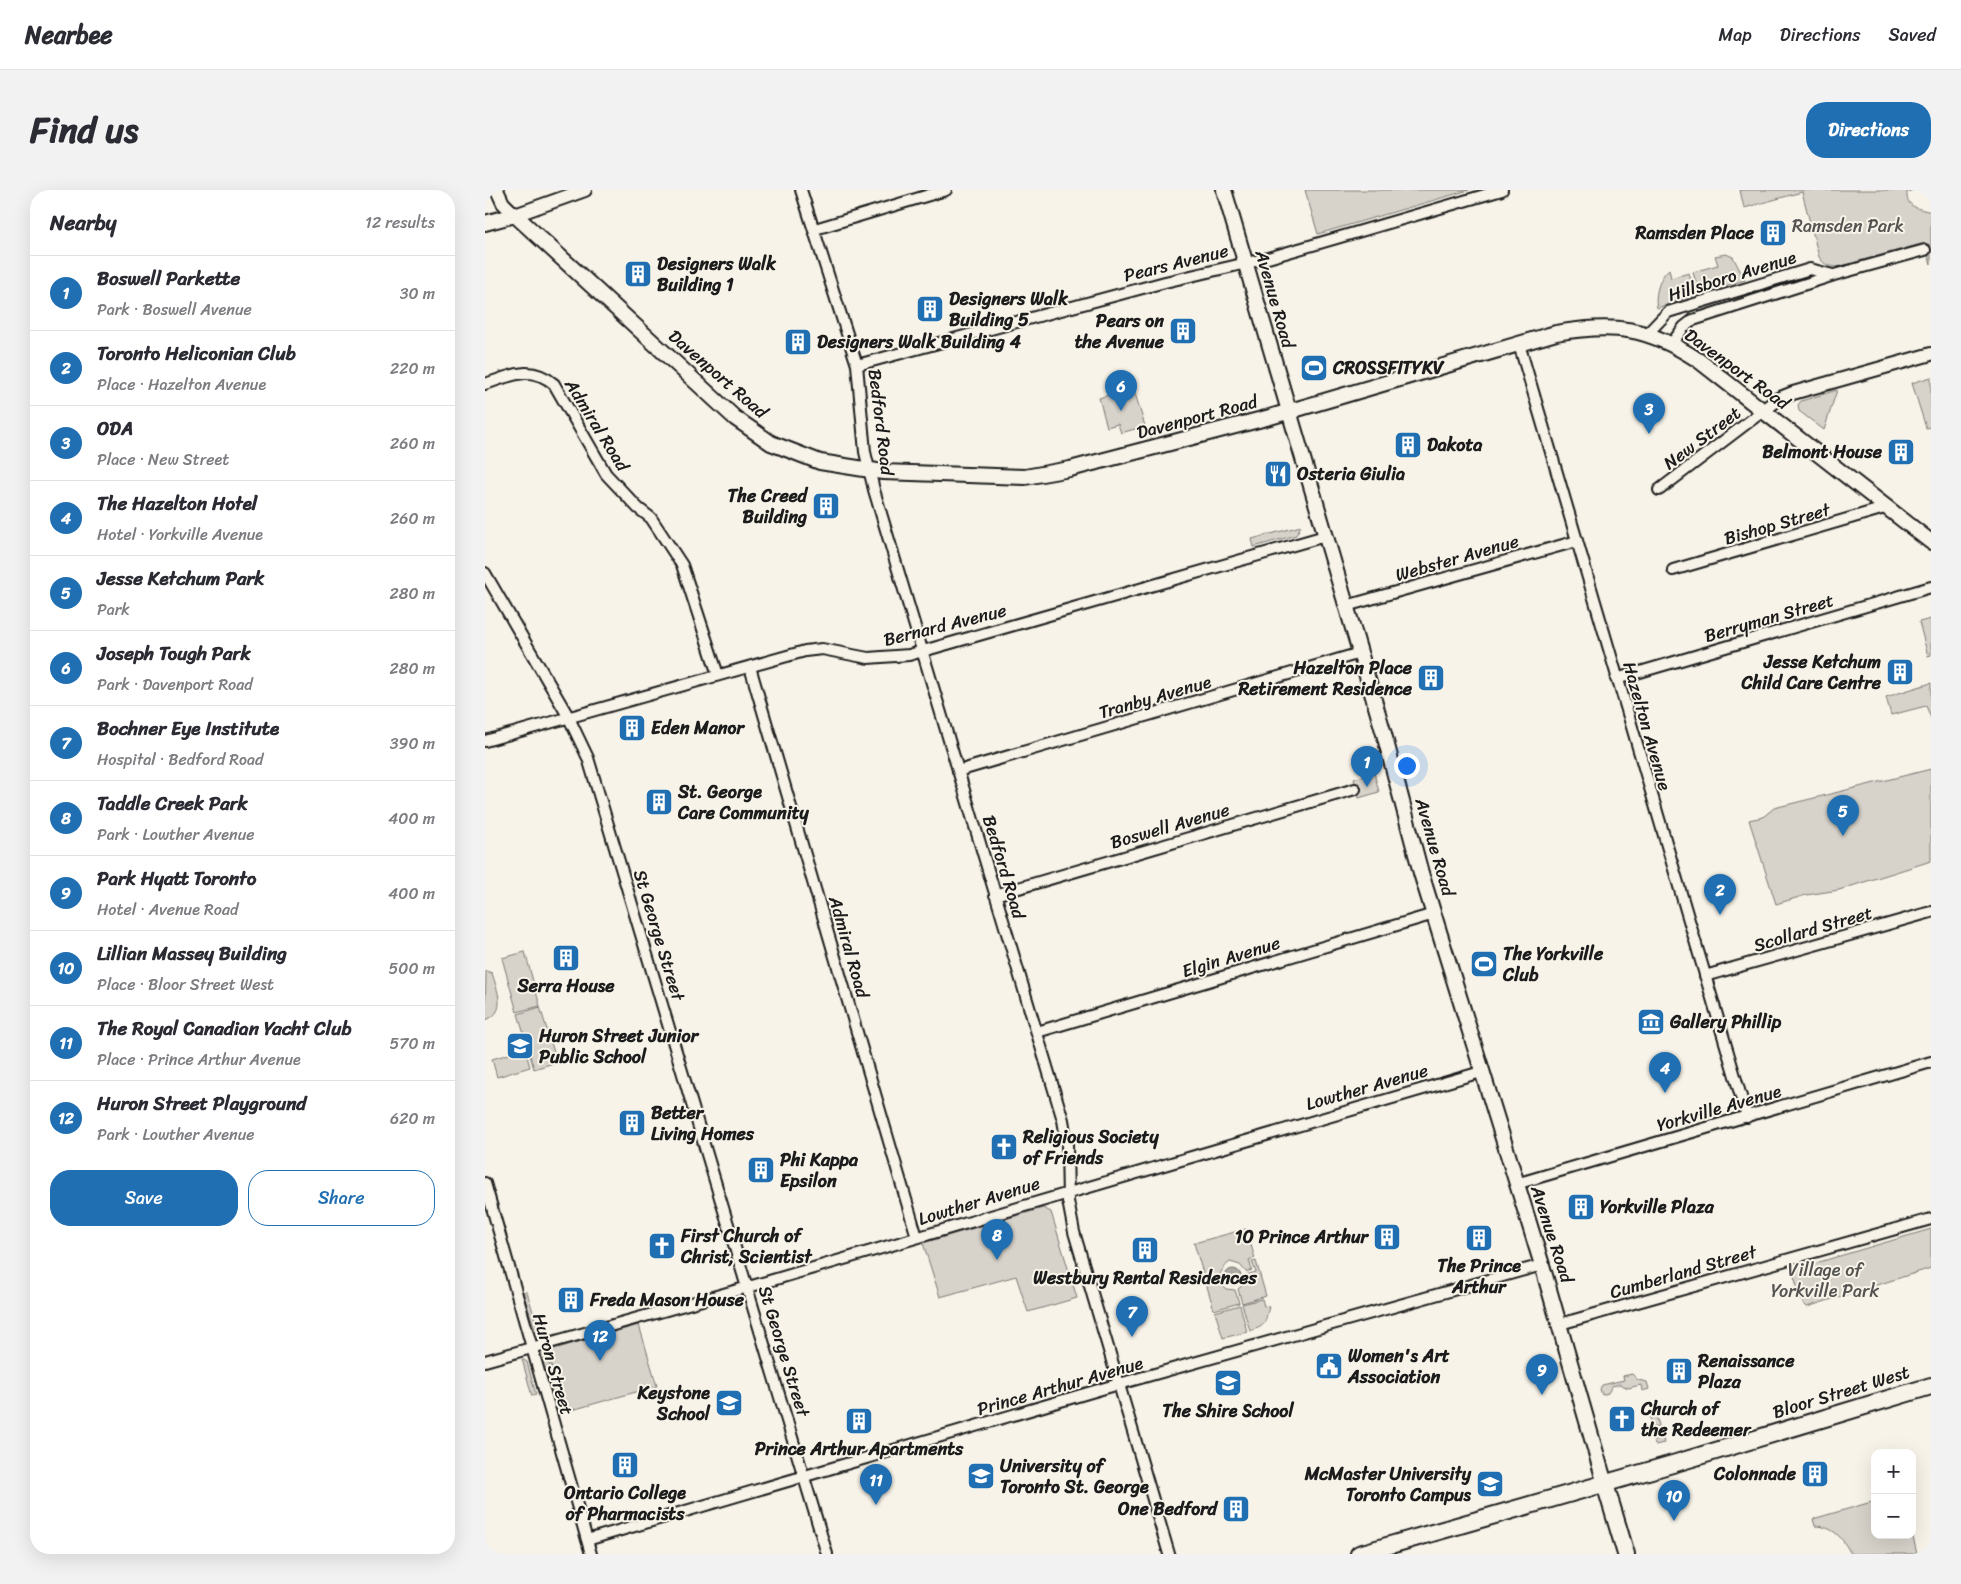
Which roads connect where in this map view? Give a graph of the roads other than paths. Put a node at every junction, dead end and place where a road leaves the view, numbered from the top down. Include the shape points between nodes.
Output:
1 (497, 190) edge
2 (585, 190) edge
3 (801, 190) edge
4 (946, 190) edge
5 (1223, 190) edge
6 (1503, 190) edge
7 (515, 215) junction
8 (485, 223) edge
9 (815, 229) junction
10 (1925, 250) dead end
11 (1245, 263) junction
12 (1835, 275) junction
13 (1647, 334) junction
14 (1672, 343) junction
15 (1519, 344) junction
16 (1931, 354) edge
17 (857, 365) junction
18 (485, 384) edge
19 (1763, 411) junction
20 (1288, 412) junction
21 (868, 470) junction
22 (1659, 490) dead end
23 (1889, 508) junction
24 (1325, 536) junction
25 (1577, 541) junction
26 (1931, 542) edge
27 (1673, 570) dead end
28 (485, 573) edge
29 (1931, 587) edge
30 (1346, 606) junction
31 (922, 651) junction
32 (1360, 654) junction
33 (750, 667) junction
34 (718, 675) junction
35 (1617, 679) junction
36 (568, 716) junction
37 (485, 741) edge
38 (958, 771) junction
39 (1355, 789) dead end
40 (995, 895) junction
41 (1931, 912) edge
42 (1434, 914) junction
43 (1705, 976) junction
44 (1037, 1032) junction
45 (1931, 1062) edge
46 (1481, 1072) junction
47 (1747, 1117) junction
48 (485, 1183) edge
49 (1517, 1184) junction
50 (1068, 1192) junction
51 (1931, 1219) edge
52 (917, 1237) junction
53 (1543, 1265) junction
54 (747, 1286) junction
55 (1560, 1324) junction
56 (531, 1348) junction
57 (485, 1361) edge
58 (1119, 1384) junction
59 (1931, 1386) edge
60 (804, 1477) junction
61 (1605, 1484) junction
62 (587, 1540) junction
63 (591, 1554) edge
64 (827, 1554) edge
65 (1169, 1554) edge
66 (1359, 1554) edge
67 (1626, 1554) edge

1 - 7 street, Davenport Road via 503,203
2 - 7 street
3 - 9 street, Bedford Road
4 - 9 street
5 - 11 main road, Avenue Road
6 - 11 street, Pears Avenue
7 - 8 main road
7 - 21 main road, Davenport Road via 742,423 799,455
9 - 17 street, Bedford Road
10 - 12 street, Hillsboro Avenue
11 - 17 street, Pears Avenue
11 - 20 main road, Avenue Road
12 - 13 street, Hillsboro Avenue via 1810,269 1668,312
12 - 14 street, Hillsboro Avenue via 1693,320
13 - 14 main road, Davenport Road
13 - 15 main road, Davenport Road via 1585,328
14 - 19 main road, Davenport Road via 1699,360
15 - 20 main road, Davenport Road
15 - 25 street, Hazelton Avenue
16 - 19 street via 1786,396
17 - 21 street, Bedford Road
18 - 34 street, Admiral Road via 533,372 554,384 606,474 651,518 682,565
19 - 22 street, New Street
19 - 23 main road, Davenport Road
20 - 21 main road, Davenport Road via 1049,474 1001,477
20 - 24 main road, Avenue Road
21 - 31 street, Bedford Road
23 - 26 main road, Davenport Road
23 - 27 street, Bishop Street
24 - 30 main road, Avenue Road
24 - 31 street, Bernard Avenue
25 - 30 street, Webster Avenue
25 - 35 street, Hazelton Avenue
28 - 36 street, St George Street
29 - 35 street, Berryman Street
30 - 32 main road, Avenue Road
31 - 33 street, Bernard Avenue via 880,659 813,650
31 - 38 street, Bedford Road
32 - 38 street, Tranby Avenue
32 - 42 main road, Avenue Road
33 - 34 street, Bernard Avenue
33 - 52 street, Admiral Road
34 - 36 street, Bernard Avenue
35 - 43 street, Hazelton Avenue
36 - 37 street, Bernard Avenue
36 - 54 street, St George Street via 591,767
38 - 40 street, Bedford Road
39 - 40 street, Boswell Avenue
40 - 44 street, Bedford Road
41 - 43 street, Scollard Street
42 - 44 street, Elgin Avenue
42 - 46 main road, Avenue Road
43 - 47 street, Hazelton Avenue
44 - 50 street, Bedford Road via 1063,1120
45 - 47 street, Yorkville Avenue
46 - 49 main road, Avenue Road
46 - 50 street, Lowther Avenue
47 - 49 street, Yorkville Avenue
48 - 56 street, Huron Street
49 - 53 main road, Avenue Road
50 - 52 street, Lowther Avenue
50 - 58 street, Bedford Road via 1074,1232
51 - 55 street, Cumberland Street
52 - 54 street, Lowther Avenue
53 - 55 main road, Avenue Road
53 - 58 street, Prince Arthur Avenue
54 - 56 street, Lowther Avenue
54 - 60 street, St George Street
55 - 61 main road, Avenue Road
56 - 57 street, Lowther Avenue
56 - 62 street, Huron Street
58 - 60 street, Prince Arthur Avenue
58 - 65 street, Bedford Road
59 - 61 main road, Bloor Street West
60 - 62 street, Prince Arthur Avenue
60 - 64 street, St George Street
61 - 66 main road, Bloor Street West
61 - 67 main road
62 - 63 street, Huron Street

